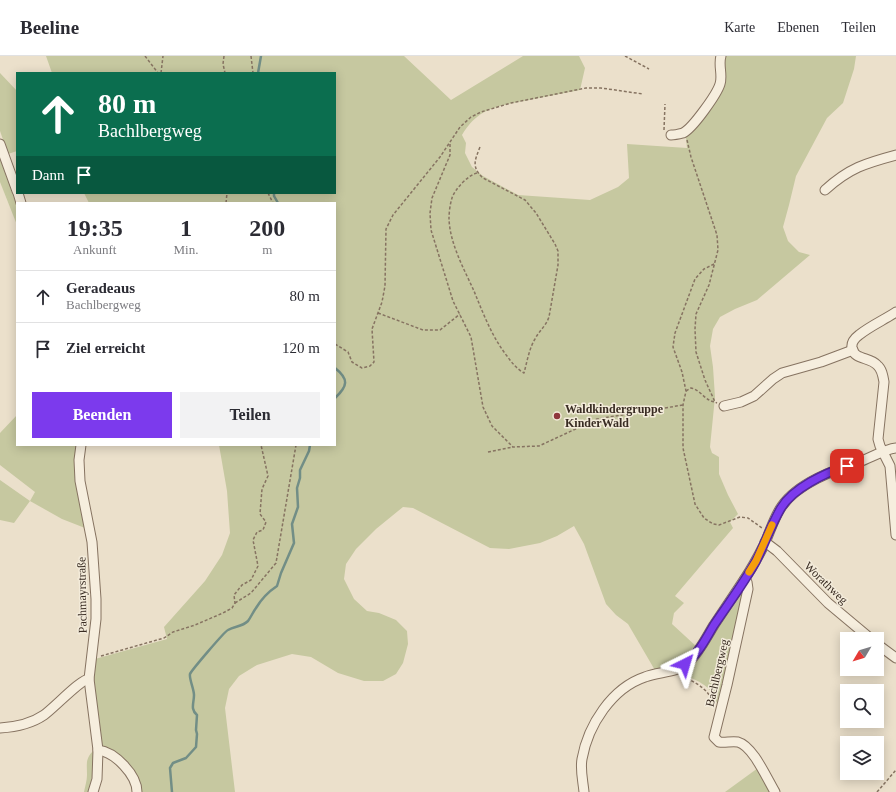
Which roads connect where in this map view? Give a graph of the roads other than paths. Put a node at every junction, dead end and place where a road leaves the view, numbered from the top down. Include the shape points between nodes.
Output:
1 (721, 56) edge
2 (671, 135) dead end
3 (0, 144) edge
4 (896, 155) edge
5 (16, 189) edge
6 (825, 190) dead end
7 (896, 312) edge
8 (853, 350) junction
9 (724, 406) road end
10 (81, 446) edge
11 (896, 448) edge
12 (882, 452) junction
13 (896, 535) edge
14 (765, 542) junction
15 (744, 580) junction
16 (862, 632) edge
17 (884, 649) edge
18 (896, 658) edge
19 (89, 679) junction
20 (0, 728) edge
21 (98, 750) junction
22 (93, 792) edge
23 (137, 792) edge
24 (584, 792) edge
25 (775, 792) edge

1 - 2 street via 721,82 718,89 695,122 684,132
3 - 5 street
4 - 6 street via 852,170 839,177
7 - 8 street via 854,339
8 - 9 street via 782,373 754,396
8 - 12 street via 856,355 877,364 883,375 878,439
10 - 19 street, Pachmayrstraße via 80,481 90,531 95,577 96,618
11 - 12 street
12 - 13 street via 890,466
12 - 14 street via 831,472 798,491 782,506
14 - 15 street
14 - 16 street, Worathweg via 777,551 828,604
15 - 24 street via 691,659 667,673 644,677 627,686 611,701 589,736 582,759
15 - 25 street, Bachlbergweg via 748,589 714,734 716,740 722,743 736,742 746,747
17 - 18 street
19 - 20 street via 80,682 61,701 34,720
19 - 21 street, Pachmayrstraße
21 - 22 street, Pachmayrstraße via 97,779
21 - 23 street via 105,751 125,767 132,775

